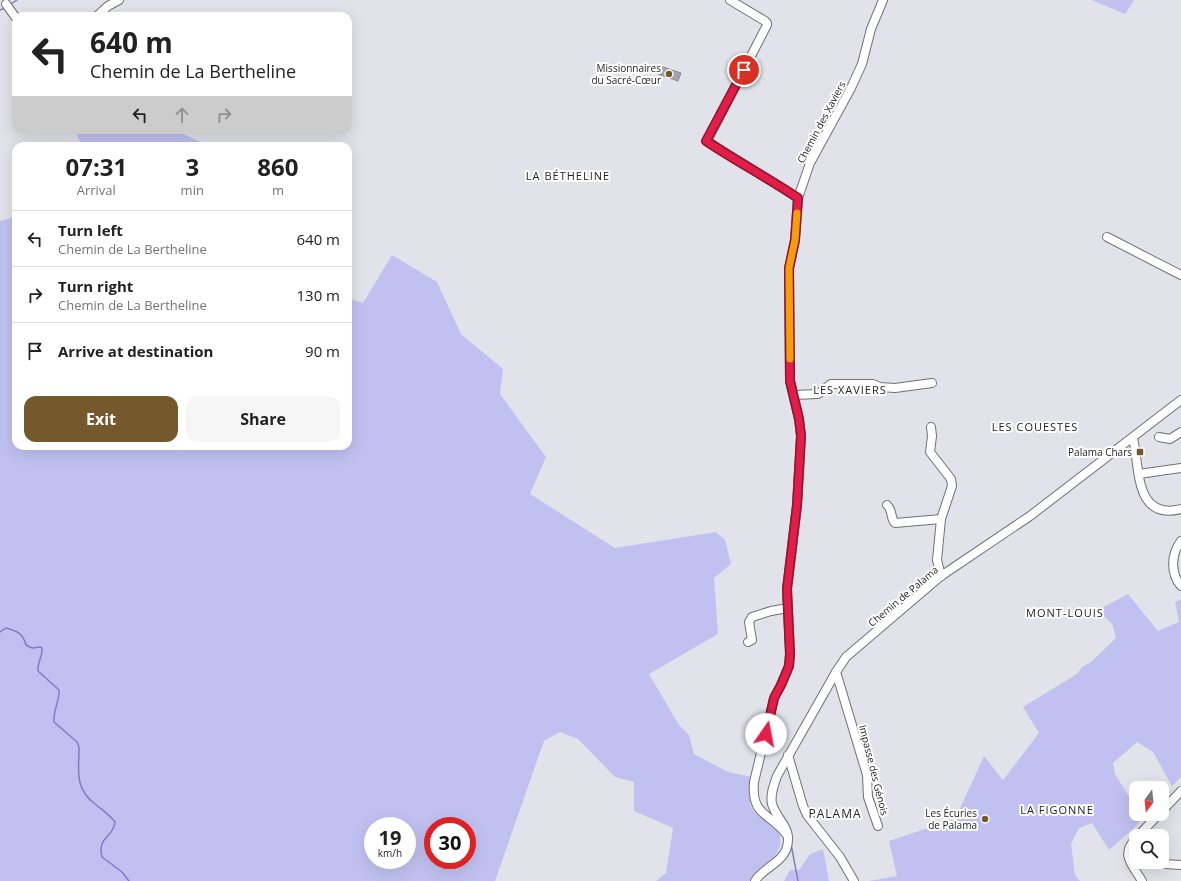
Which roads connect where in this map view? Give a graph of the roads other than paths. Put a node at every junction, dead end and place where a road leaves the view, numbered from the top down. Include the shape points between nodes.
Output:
1 (119, 0) edge
2 (730, 0) edge
3 (883, 0) edge
4 (6, 4) edge
5 (12, 12) edge
6 (101, 12) edge
7 (798, 198) junction
8 (1107, 237) dead end
9 (1181, 276) edge
10 (932, 383) dead end
11 (794, 395) junction
12 (1181, 400) edge
13 (931, 427) dead end
14 (1181, 432) edge
15 (1159, 436) dead end
16 (1132, 438) junction
17 (1181, 468) edge
18 (1139, 474) junction
19 (887, 505) dead end
20 (1181, 509) edge
21 (941, 519) junction
22 (1181, 541) edge
23 (941, 576) junction
24 (1181, 586) edge
25 (788, 608) junction
26 (748, 642) dead end
27 (836, 672) junction
28 (788, 755) junction
29 (1180, 793) edge
30 (1169, 804) edge
31 (1152, 821) edge
32 (878, 826) dead end
33 (1145, 829) edge
34 (788, 834) junction
35 (1129, 847) edge
36 (1129, 858) edge
37 (1169, 864) edge
38 (1181, 864) edge
39 (1135, 869) edge
40 (756, 881) edge
41 (854, 881) edge
42 (1142, 881) edge

1 - 6 street
2 - 7 street via 765,21 767,25 706,141
3 - 7 street, Chemin des Xaviers via 871,29 862,64 810,163
4 - 5 street
7 - 11 street, Chemin des Xaviers via 795,240 789,268 790,381
8 - 9 street
10 - 11 street via 895,388 880,388 873,384 831,384 818,394
11 - 25 street, Chemin des Xaviers via 801,436 797,505 787,589
12 - 16 street, Chemin de Palama
13 - 21 street via 930,452 951,479 952,486
14 - 15 street via 1170,438
16 - 18 street
16 - 23 street, Chemin de Palama via 1030,516
17 - 18 street
18 - 20 street via 1143,494 1151,504 1169,511
19 - 21 street via 891,509 892,520 895,523
21 - 23 street via 937,560
22 - 24 street via 1172,565
23 - 27 street, Chemin de Palama via 846,657
25 - 26 street via 752,618 749,622 752,640
25 - 34 street, Chemin des Xaviers via 789,666 774,698 753,794 757,807
27 - 28 street, Chemin de Palama
27 - 32 street, Impasse des Génois via 867,775 868,797
28 - 34 street, Chemin de Palama via 777,776 772,795 772,803
28 - 41 street via 803,806
29 - 30 street
31 - 33 street
34 - 40 street via 786,850 782,857
35 - 36 street
37 - 38 street
39 - 42 street

